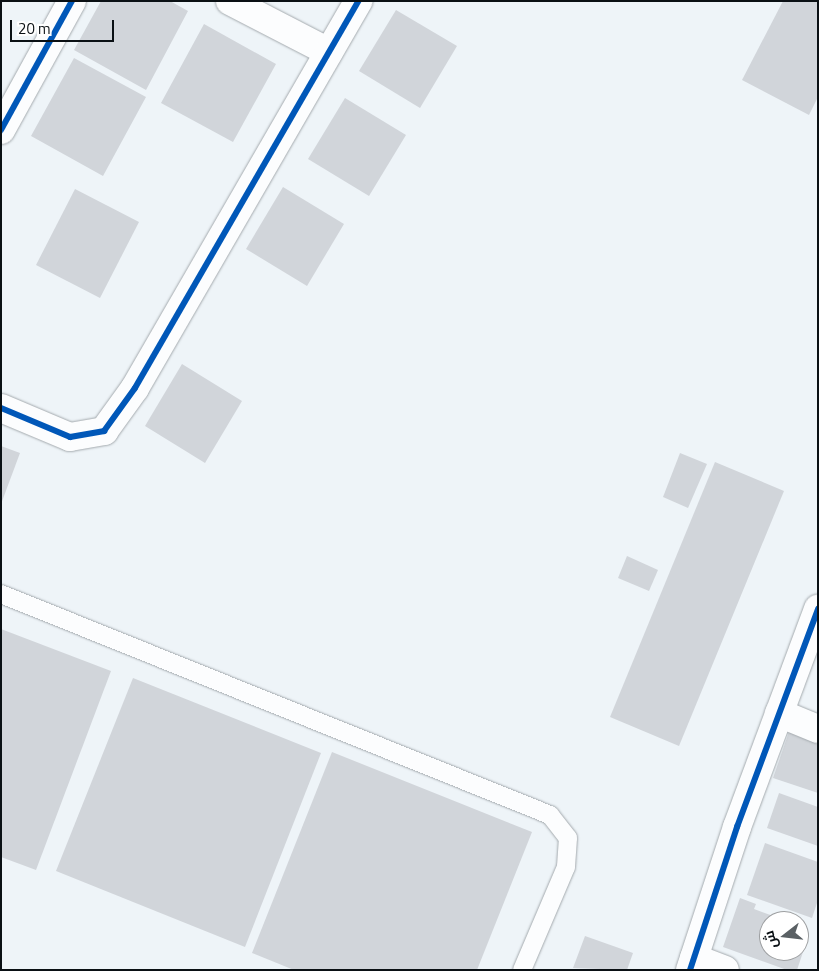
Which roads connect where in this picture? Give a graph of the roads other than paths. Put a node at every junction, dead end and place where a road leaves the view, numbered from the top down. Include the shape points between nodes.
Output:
1 (72, 1) edge
2 (230, 1) edge
3 (358, 1) edge
4 (329, 52) junction
5 (1, 130) edge
6 (1, 408) edge
7 (1, 594) edge
8 (818, 609) edge
9 (779, 713) junction
10 (818, 728) edge
11 (692, 964) edge
12 (522, 970) edge
13 (725, 970) edge

1 - 5 street
2 - 4 street
3 - 4 street
4 - 6 street via 135,388 104,431 70,437
7 - 12 lane via 550,815 568,838 566,867
8 - 9 street
9 - 10 street
9 - 11 street
11 - 13 street

